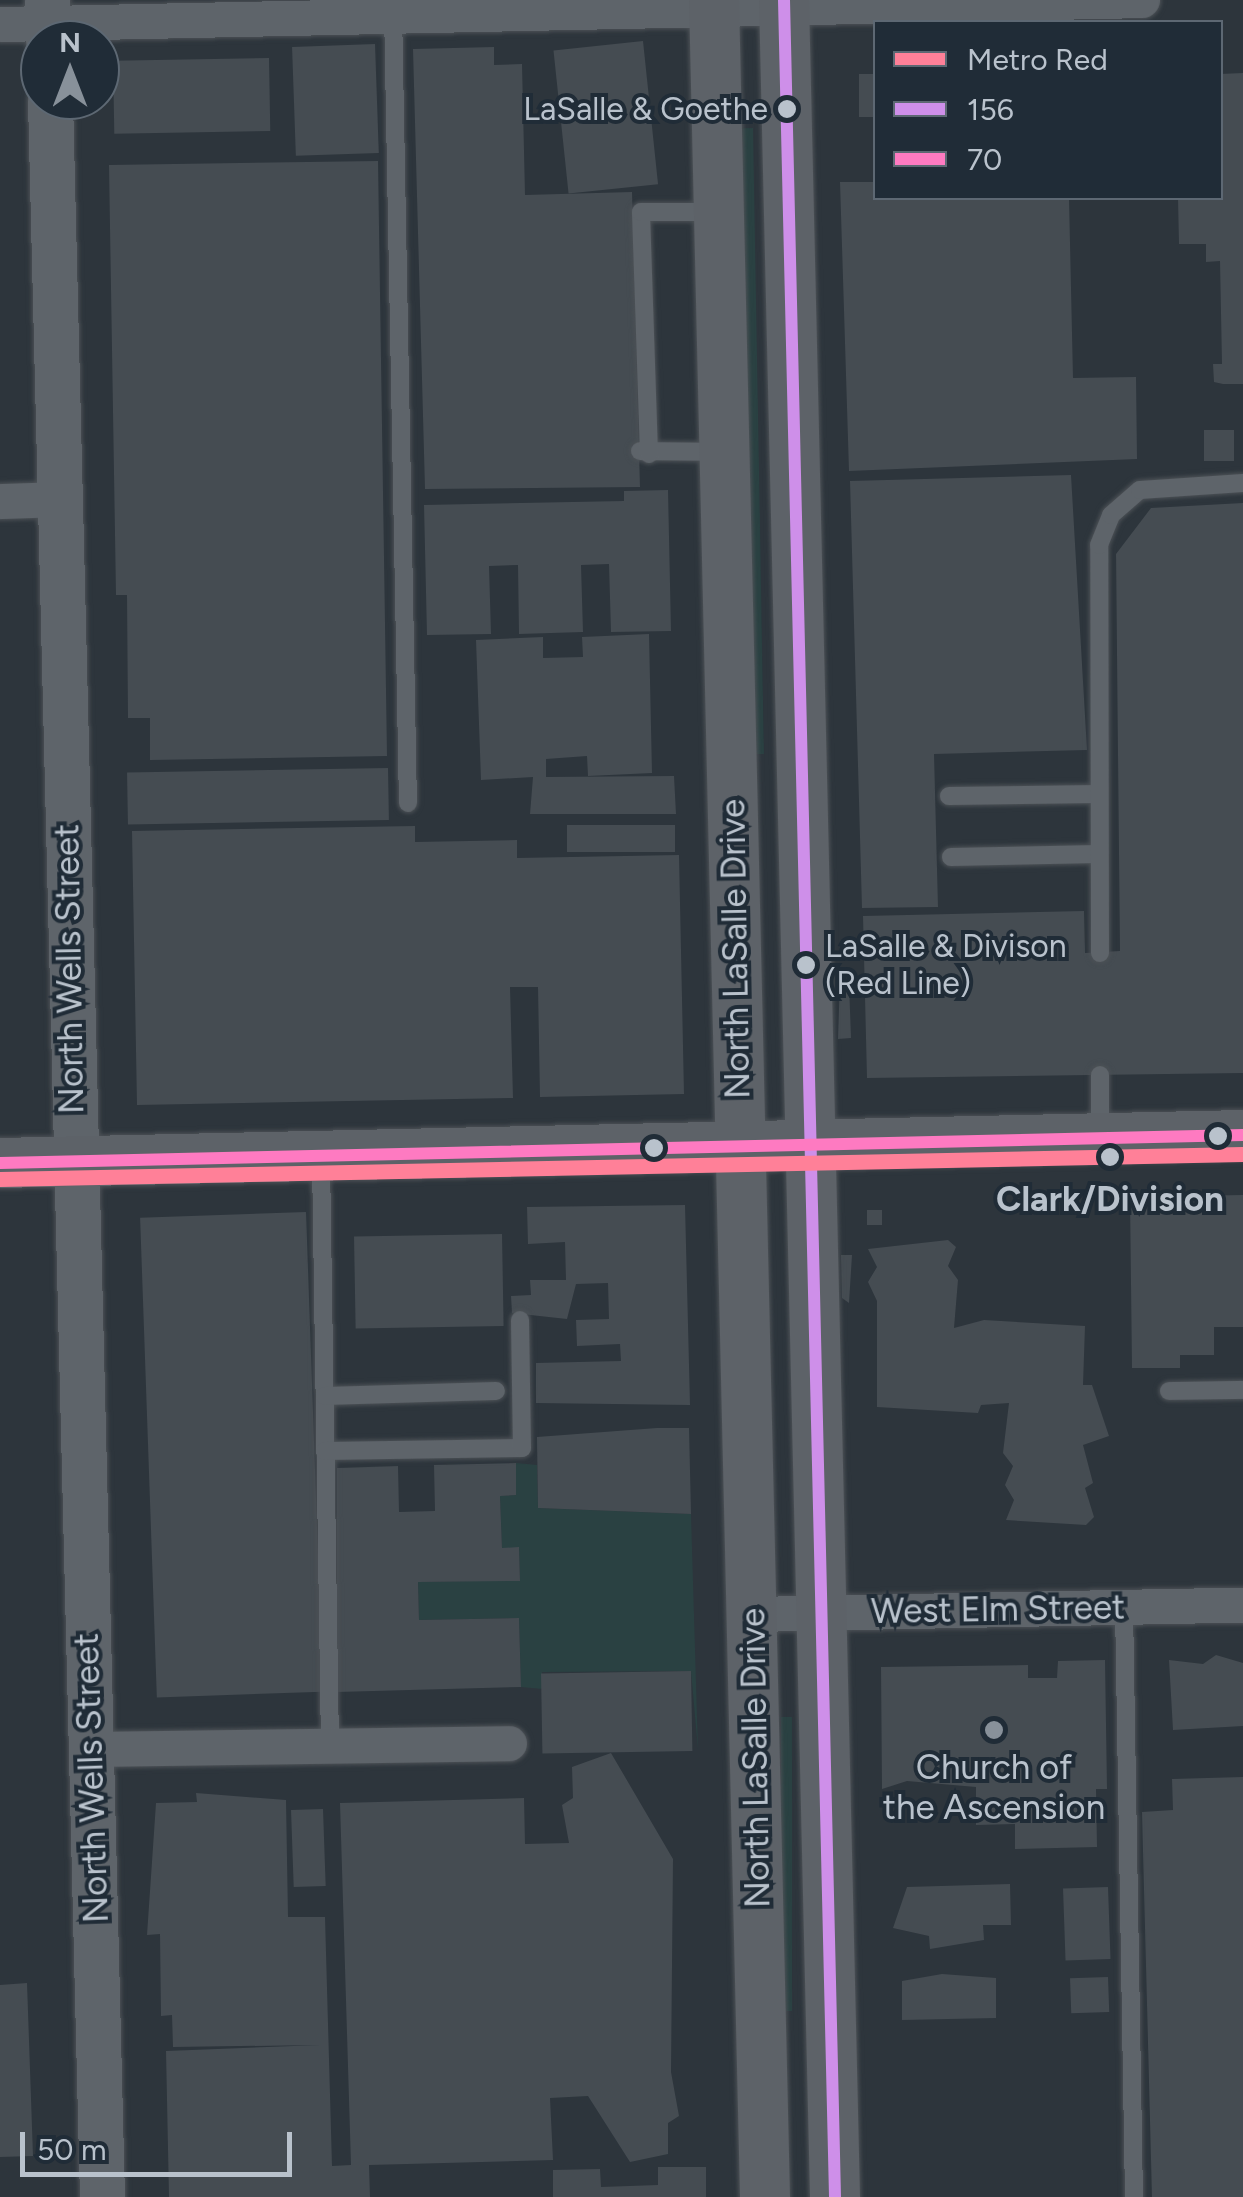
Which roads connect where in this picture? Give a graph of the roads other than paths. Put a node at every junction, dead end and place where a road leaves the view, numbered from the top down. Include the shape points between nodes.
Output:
1 (1142, 0) edge
2 (784, 3) edge
3 (714, 4) edge
4 (392, 7) edge
5 (73, 20) edge
6 (50, 120) edge
7 (718, 212) junction
8 (724, 452) junction
9 (1243, 483) edge
10 (58, 499) junction
11 (0, 500) edge
12 (1098, 794) junction
13 (949, 796) dead end
14 (408, 804) dead end
15 (1098, 854) junction
16 (951, 857) dead end
17 (1100, 953) dead end
18 (1100, 1074) dead end
19 (1243, 1135) edge
20 (1100, 1138) junction
21 (812, 1142) junction
22 (740, 1144) junction
23 (322, 1155) junction
24 (74, 1162) junction
25 (0, 1164) edge
26 (520, 1320) dead end
27 (1243, 1390) edge
28 (496, 1391) dead end
29 (1169, 1391) dead end
30 (325, 1396) junction
31 (326, 1451) junction
32 (1243, 1604) edge
33 (1124, 1607) junction
34 (820, 1612) junction
35 (752, 1614) junction
36 (510, 1743) dead end
37 (330, 1745) junction
38 (90, 1749) junction
39 (102, 2197) edge
40 (765, 2197) edge
41 (835, 2197) edge
42 (1134, 2197) edge

1 - 2 street
2 - 3 street
2 - 21 main road, North LaSalle Drive
3 - 4 street
3 - 7 main road, North LaSalle Drive
4 - 5 street
4 - 14 lane
6 - 10 street, North Wells Street
7 - 8 main road, North LaSalle Drive
7 - 8 lane via 641,212 643,455
8 - 22 main road, North LaSalle Drive
9 - 12 lane via 1140,490 1111,515 1094,583
10 - 11 street
10 - 24 street, North Wells Street
12 - 13 lane
12 - 15 lane
15 - 16 lane
15 - 17 lane
18 - 20 lane
19 - 20 main road
20 - 21 main road
21 - 22 main road
21 - 34 main road, North LaSalle Drive
22 - 23 main road
22 - 35 main road, North LaSalle Drive
23 - 24 main road
23 - 30 lane
24 - 25 main road
24 - 38 street, North Wells Street
26 - 31 lane via 522,1448
27 - 29 lane
28 - 30 lane
30 - 31 lane
31 - 37 lane
32 - 33 street, West Elm Street
33 - 34 street, West Elm Street
33 - 42 lane
34 - 35 street, West Elm Street
34 - 41 main road, North LaSalle Drive
35 - 40 main road, North LaSalle Drive
36 - 37 street
37 - 38 street
38 - 39 street, North Wells Street

